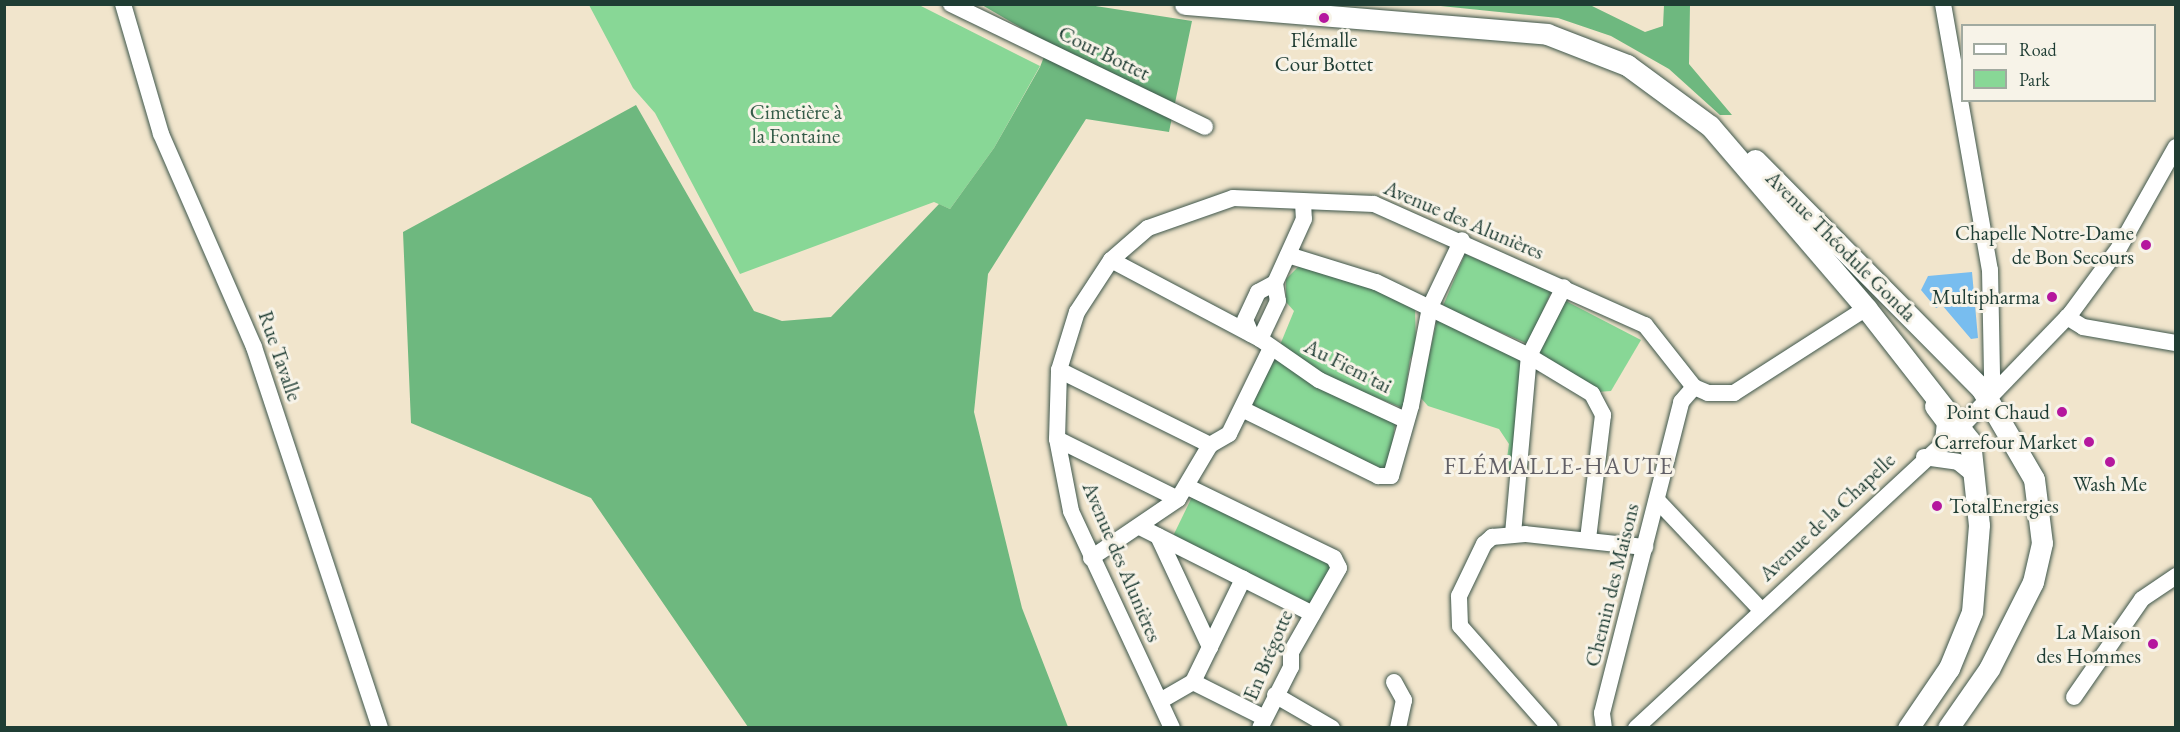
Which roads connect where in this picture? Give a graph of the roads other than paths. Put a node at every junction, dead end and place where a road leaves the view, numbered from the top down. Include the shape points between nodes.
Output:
1 (123, 4) edge
2 (951, 4) edge
3 (1185, 4) edge
4 (1342, 4) edge
5 (1943, 4) edge
6 (1369, 10) edge
7 (1205, 127) dead end
8 (2175, 147) edge
9 (1750, 173) junction
10 (1303, 202) junction
11 (1462, 240) junction
12 (1288, 255) junction
13 (1111, 260) junction
14 (1564, 287) junction
15 (1430, 307) junction
16 (1860, 312) junction
17 (2067, 317) junction
18 (1260, 341) junction
19 (2175, 343) edge
20 (1529, 356) junction
21 (1993, 360) junction
22 (1059, 370) junction
23 (1966, 371) junction
24 (1694, 387) junction
25 (1992, 394) junction
26 (1242, 409) junction
27 (1962, 426) junction
28 (1403, 427) junction
29 (1057, 439) junction
30 (1945, 441) junction
31 (1210, 445) junction
32 (1924, 457) junction
33 (1974, 475) junction
34 (1183, 493) junction
35 (1657, 500) junction
36 (1142, 528) junction
37 (1513, 534) junction
38 (1158, 536) junction
39 (1588, 539) junction
40 (1645, 547) junction
41 (1091, 558) junction
42 (2175, 576) edge
43 (1244, 579) junction
44 (1761, 610) junction
45 (1313, 614) junction
46 (2003, 645) junction
47 (1210, 647) junction
48 (1193, 682) junction
49 (1394, 682) dead end
50 (1941, 682) junction
51 (1275, 695) junction
52 (2074, 697) dead end
53 (1160, 701) junction
54 (1263, 723) edge
55 (380, 728) edge
56 (1172, 728) edge
57 (1332, 728) edge
58 (1398, 728) edge
59 (1550, 728) edge
60 (1605, 728) edge
61 (1636, 728) edge
62 (1908, 728) edge
63 (1935, 728) edge
64 (1948, 728) edge
65 (1965, 728) edge

1 - 55 street, Rue Tavalle via 161,134 221,259 254,347
2 - 7 street, Cour Bottet
3 - 6 main road, Avenue Théodule Gonda
4 - 6 main road, Avenue Théodule Gonda
5 - 21 street via 1990,270
6 - 9 main road, Avenue Théodule Gonda via 1519,30 1590,47 1678,98
6 - 23 main road, Avenue Théodule Gonda via 1537,23 1632,57 1718,123
8 - 17 street, Avenue de la Chapelle via 2119,248
9 - 16 main road, Avenue Théodule Gonda
9 - 27 main road, Avenue Théodule Gonda
10 - 11 street, Avenue des Alunières via 1374,204
10 - 12 street via 1304,219
10 - 13 street, Avenue des Alunières via 1233,198 1202,207 1148,228
11 - 14 street, Avenue des Alunières
11 - 15 street, Au Fiem'tai
12 - 15 street via 1350,271
12 - 18 street via 1275,283 1278,301
13 - 18 street, Au Fiem'tai
13 - 22 street, Avenue des Alunières via 1077,312
14 - 20 street
14 - 24 street, Avenue des Alunières via 1645,325
15 - 20 street
15 - 28 street, Au Fiem'tai
16 - 24 street via 1734,393
16 - 30 main road, Avenue Théodule Gonda via 1947,422
17 - 19 street via 2097,330
17 - 25 street, Avenue de la Chapelle
18 - 26 street
18 - 28 street, Au Fiem'tai via 1319,380
20 - 37 street
20 - 39 street via 1592,394 1602,407
21 - 23 street via 1980,373
21 - 25 street
22 - 29 street, Avenue des Alunières
22 - 31 street
23 - 25 main road, Avenue Théodule Gonda
24 - 35 street, Chemin des Maisons via 1681,402
25 - 27 street, Avenue de la Chapelle
25 - 46 main road, Avenue Théodule Gonda via 2034,479 2041,557
26 - 28 street via 1383,478 1392,472
26 - 31 street via 1224,442
27 - 30 street, Avenue de la Chapelle
27 - 33 main road, Avenue Théodule Gonda
29 - 34 street
29 - 41 street, Avenue des Alunières via 1065,492
30 - 32 street, Avenue de la Chapelle
31 - 34 street
32 - 33 street, Avenue de la Chapelle via 1958,462
32 - 44 street, Avenue de la Chapelle
33 - 50 main road, Avenue Théodule Gonda via 1979,576 1967,628
34 - 36 street
34 - 45 street via 1334,558 1339,568
35 - 40 street, Chemin des Maisons
35 - 44 street, Avenue de la Chapelle
36 - 38 street, En Brégotte
36 - 41 street
37 - 39 street
37 - 59 street via 1484,543 1459,596 1457,616 1468,639
38 - 43 street, En Brégotte
38 - 47 street
39 - 40 street
40 - 60 street, Chemin des Maisons via 1602,713
41 - 53 street, Avenue des Alunières
42 - 52 street via 2142,599
43 - 45 street, En Brégotte
43 - 47 street
44 - 61 street, Avenue de la Chapelle
45 - 51 street, En Brégotte
46 - 64 main road, Avenue Théodule Gonda
46 - 65 main road via 2002,664
47 - 48 street
48 - 53 street
48 - 54 street, En Brégotte
49 - 58 street via 1404,699
50 - 62 main road, Avenue Théodule Gonda
50 - 63 main road
51 - 54 street, En Brégotte
51 - 57 street
53 - 56 street, Avenue des Alunières

